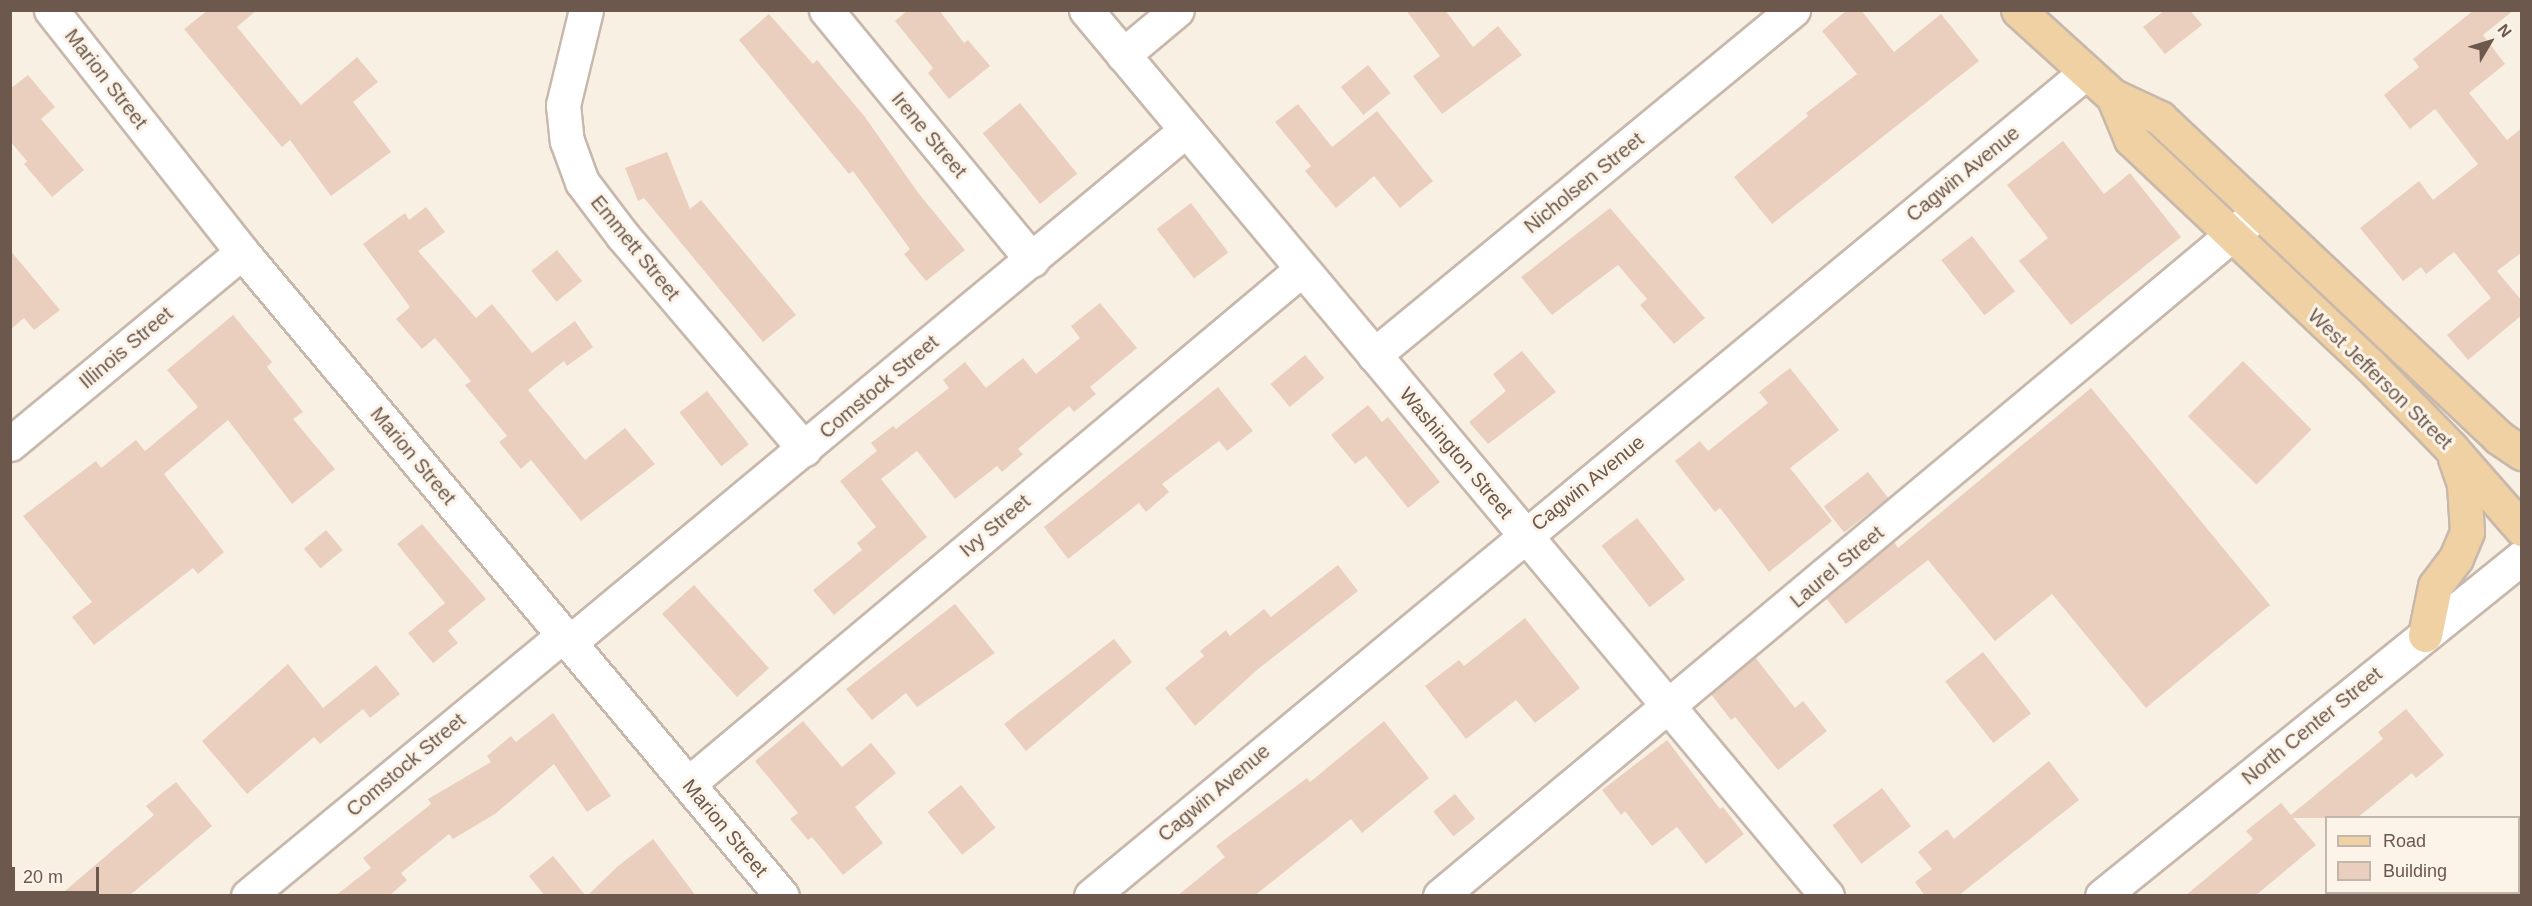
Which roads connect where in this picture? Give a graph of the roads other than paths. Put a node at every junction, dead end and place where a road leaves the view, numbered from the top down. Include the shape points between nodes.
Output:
1 (51, 10) edge
2 (586, 10) edge
3 (826, 10) edge
4 (1086, 10) edge
5 (1178, 10) edge
6 (1793, 10) edge
7 (2018, 10) edge
8 (1123, 55) junction
9 (2086, 72) junction
10 (2113, 96) junction
11 (1186, 129) junction
12 (2259, 212) junction
13 (2232, 237) junction
14 (242, 252) junction
15 (1032, 260) junction
16 (1302, 268) junction
17 (1374, 355) junction
18 (10, 444) edge
19 (2451, 448) junction
20 (804, 449) junction
21 (2522, 453) edge
22 (2522, 529) edge
23 (1525, 534) junction
24 (2522, 557) edge
25 (2425, 635) junction
26 (567, 638) junction
27 (1669, 707) junction
28 (688, 784) junction
29 (248, 896) edge
30 (782, 896) edge
31 (1091, 896) edge
32 (1440, 896) edge
33 (1827, 896) edge
34 (2102, 896) edge

1 - 14 street, Marion Street
2 - 20 street, Emmett Street via 563,105 567,141 582,182
3 - 15 street, Irene Street
4 - 8 street, Washington Street
5 - 8 street
6 - 17 street, Nicholsen Street
7 - 9 main road, West Jefferson Street
8 - 11 street, Washington Street
9 - 10 main road, West Jefferson Street
9 - 23 street, Cagwin Avenue
10 - 12 main road via 2160,118
10 - 13 main road, West Jefferson Street via 2131,140
11 - 15 street, Comstock Street
11 - 16 street, Washington Street
12 - 13 street
12 - 21 main road via 2498,437
13 - 19 main road, West Jefferson Street via 2370,365
13 - 27 street, Laurel Street
14 - 18 street, Illinois Street
14 - 26 street, Marion Street
15 - 20 street, Comstock Street
16 - 17 street, Washington Street
16 - 28 street, Ivy Street
17 - 23 street, Washington Street
19 - 22 main road, West Jefferson Street
19 - 25 main road via 2464,484 2467,532 2456,558 2435,586
20 - 26 street, Comstock Street
23 - 27 street, Washington Street
23 - 31 street, Cagwin Avenue
24 - 25 street, North Center Street
25 - 34 street, North Center Street
26 - 28 street, Marion Street
26 - 29 street, Comstock Street
27 - 32 street, Laurel Street
27 - 33 street, Washington Street
28 - 30 street, Marion Street

